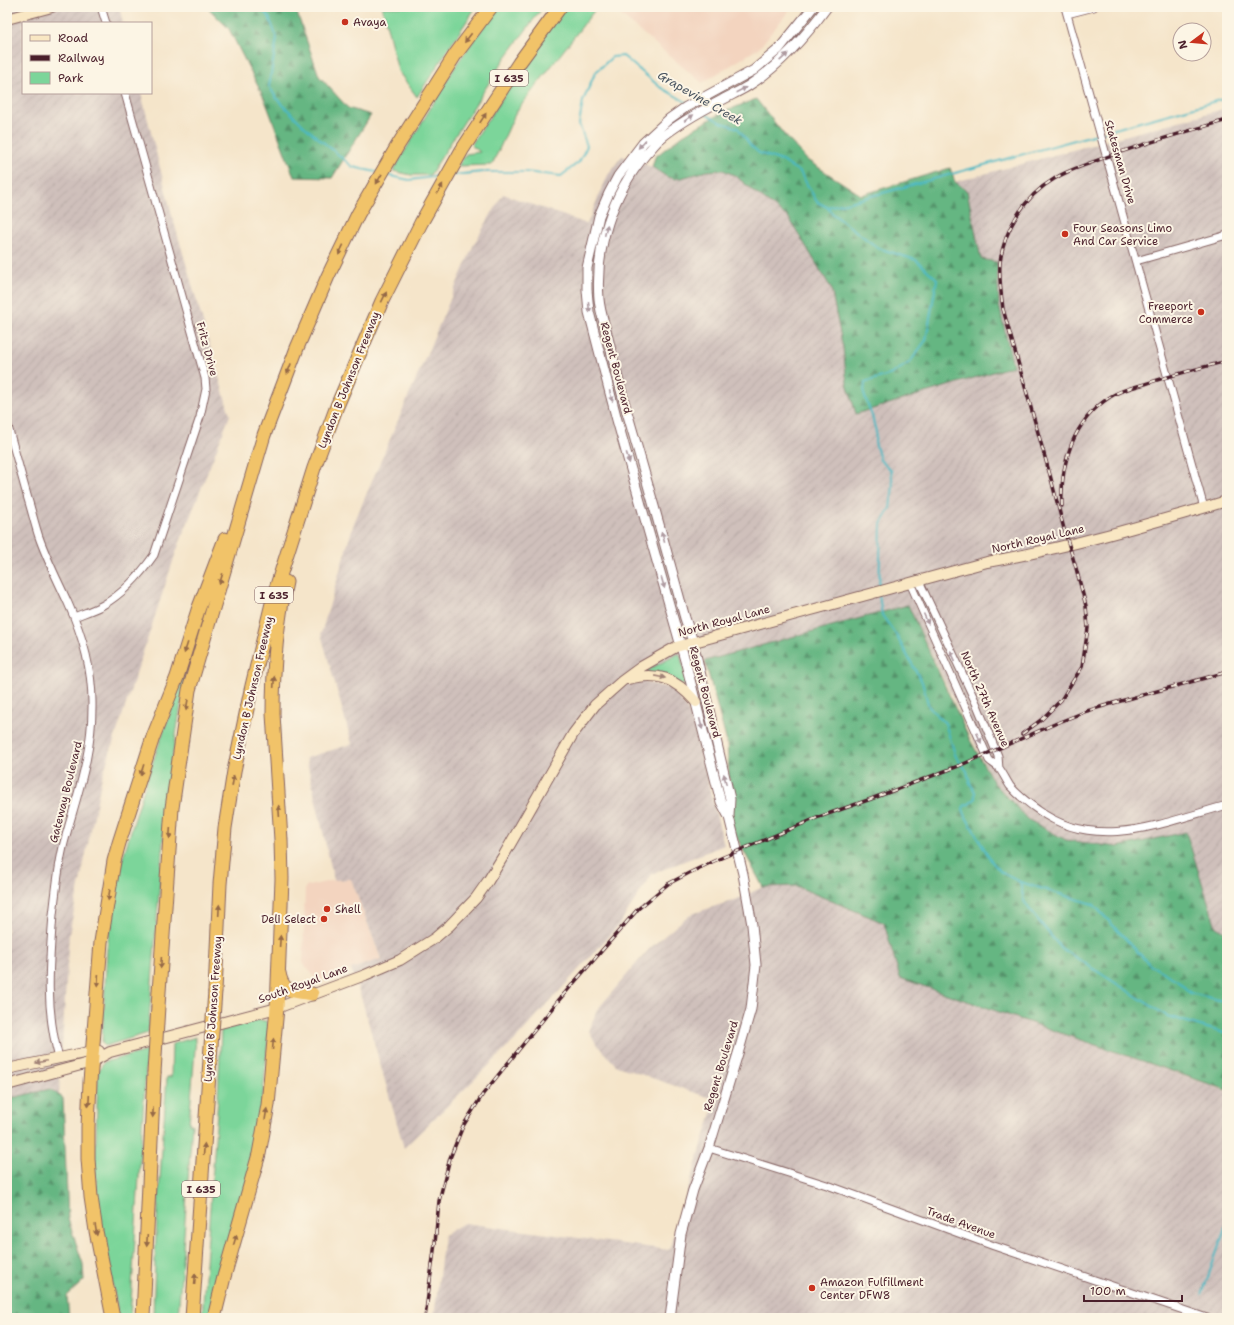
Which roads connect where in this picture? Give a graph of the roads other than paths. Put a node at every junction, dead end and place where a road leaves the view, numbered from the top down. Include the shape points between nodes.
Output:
1 (52, 7) edge
2 (101, 7) edge
3 (491, 7) edge
4 (560, 7) edge
5 (813, 7) edge
6 (827, 7) edge
7 (1094, 7) edge
8 (1066, 11) edge
9 (7, 19) edge
10 (106, 22) edge
11 (125, 94) edge
12 (657, 136) junction
13 (635, 160) junction
14 (1227, 235) edge
15 (1136, 261) junction
16 (7, 425) edge
17 (264, 434) junction
18 (314, 468) junction
19 (1227, 501) edge
20 (1204, 508) junction
21 (915, 582) junction
22 (74, 617) junction
23 (693, 642) junction
24 (681, 646) junction
25 (622, 681) junction
26 (696, 702) junction
27 (976, 705) junction
28 (966, 710) junction
29 (999, 769) junction
30 (1227, 805) edge
31 (729, 817) junction
32 (278, 971) junction
33 (365, 975) joint
34 (312, 994) junction
35 (277, 1008) junction
36 (93, 1056) junction
37 (59, 1058) junction
38 (7, 1069) edge
39 (9, 1085) edge
40 (709, 1148) junction
41 (113, 1318) edge
42 (143, 1318) edge
43 (192, 1318) edge
44 (214, 1318) edge
45 (670, 1318) edge
46 (1207, 1318) edge

1 - 9 main road
2 - 10 street
3 -> 17 highway via 455,55 358,214 297,348
18 -> 4 highway, Lyndon B Johnson Freeway / I 635 via 337,406 382,301 421,223 462,150 519,63
5 - 12 street, Regent Boulevard via 779,49 754,70 686,106 669,119
12 -> 6 street, Regent Boulevard via 748,86 784,57 806,35
7 - 8 street
8 - 15 street, Statesman Drive
11 - 22 street, Fritz Drive via 206,389 200,417 154,555 144,570 113,598 102,606
12 - 13 street, Regent Boulevard
23 -> 13 street, Regent Boulevard via 615,367 599,299 599,269 607,226
13 -> 24 street, Regent Boulevard via 618,176 608,193 598,221 587,268 589,312
14 - 15 street
15 - 20 street, Statesman Drive
16 - 22 street, Gateway Boulevard via 38,536
17 -> 36 highway via 198,610 177,678 153,737 116,855 101,942
17 -> 42 highway, bridge via 189,690 172,808 154,1073
32 -> 18 highway via 282,879 273,714 276,647 278,620 285,587
43 -> 18 highway, Lyndon B Johnson Freeway / I 635, bridge via 225,828 251,690 274,595
19 - 20 main road, North Royal Lane
20 - 21 main road, North Royal Lane via 1069,545 987,562
21 - 23 main road, North Royal Lane
27 -> 21 street, North 27th Avenue
21 -> 28 street, North 27th Avenue
22 - 37 street, Gateway Boulevard via 89,671 92,700 91,733 84,773 59,865 54,906 49,995 53,1038
23 - 24 main road, North Royal Lane
31 -> 23 street, Regent Boulevard via 730,799
24 - 25 main road, North Royal Lane via 648,662
24 - 26 street, Regent Boulevard
25 -> 26 main road via 644,676 664,677 681,686
25 - 33 main road, North Royal Lane via 595,705 576,728 504,856 476,898 435,938 400,960
26 -> 31 street, Regent Boulevard via 721,802
27 - 28 street
27 - 29 street, North 27th Avenue via 998,756
28 -> 29 street, North 27th Avenue via 989,760
29 - 30 street via 1015,792 1038,810 1078,830 1136,830
31 - 40 street, Regent Boulevard via 744,874 756,965 750,1009
32 - 34 highway via 282,983 292,992
32 - 35 highway
33 - 34 main road, South Royal Lane
34 - 35 main road, South Royal Lane
35 - 36 main road, South Royal Lane
44 -> 35 highway via 260,1147 268,1105
36 - 37 main road, South Royal Lane
36 - 39 main road, South Royal Lane
36 -> 41 highway via 88,1127 89,1167 96,1231
37 -> 38 main road, South Royal Lane
38 - 39 main road
40 - 45 street, Regent Boulevard via 693,1190 681,1234
40 - 46 street, Trade Avenue via 831,1187 997,1247

